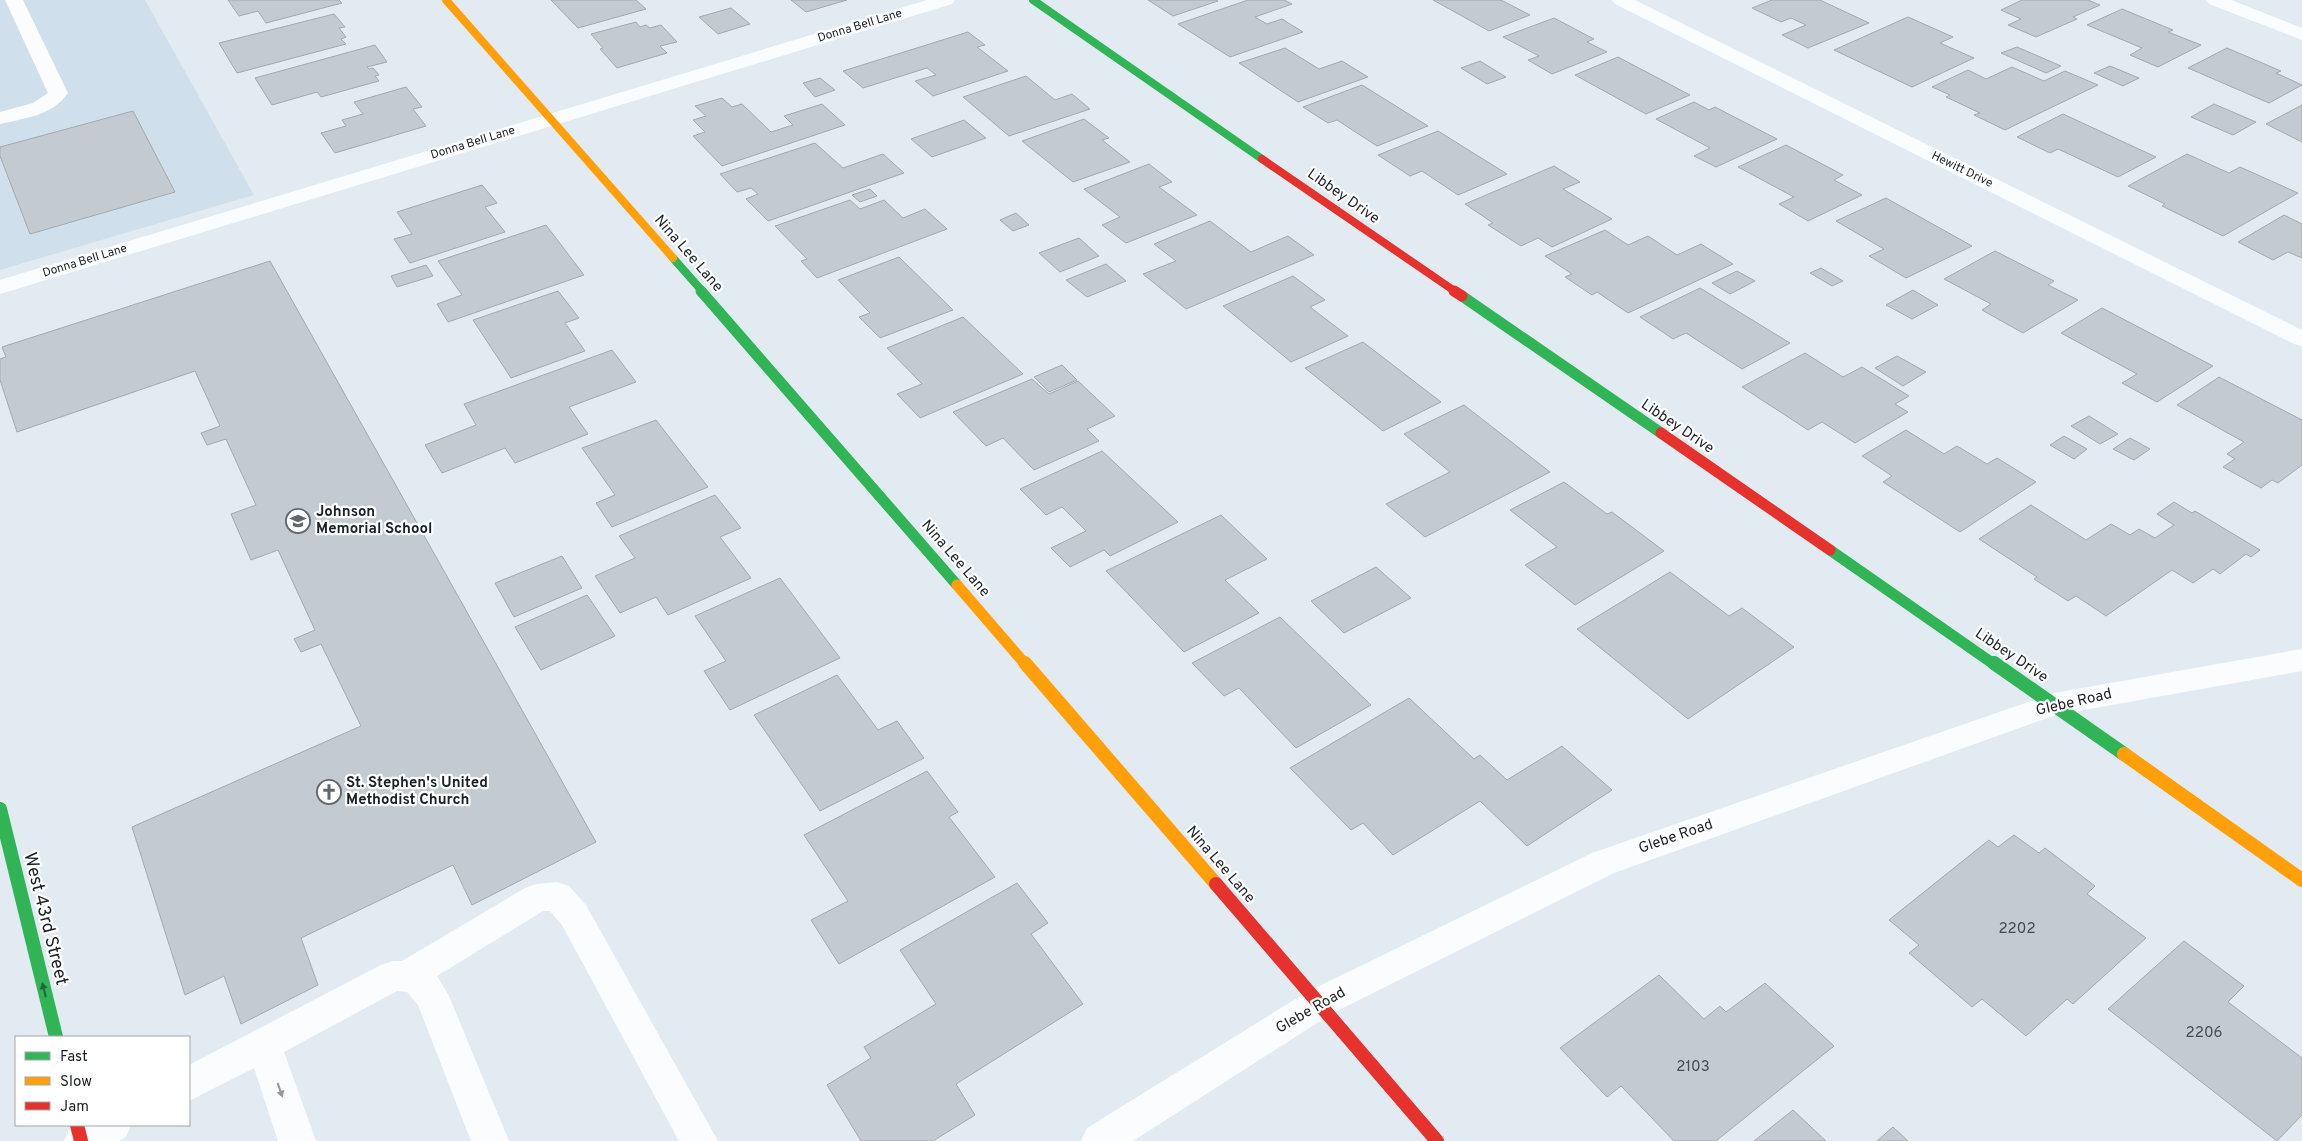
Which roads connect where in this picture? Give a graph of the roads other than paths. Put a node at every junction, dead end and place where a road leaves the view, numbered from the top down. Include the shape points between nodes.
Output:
1 (14, 0) edge
2 (446, 0) edge
3 (946, 0) edge
4 (1033, 0) edge
5 (1622, 0) edge
6 (2215, 0) edge
7 (2302, 34) edge
8 (0, 118) edge
9 (549, 120) junction
10 (0, 287) edge
11 (2302, 339) edge
12 (2302, 660) edge
13 (2054, 704) junction
14 (0, 809) edge
15 (2302, 880) edge
16 (406, 976) junction
17 (1319, 1003) junction
18 (56, 1036) edge
19 (264, 1044) junction
20 (190, 1083) edge
21 (77, 1126) edge
22 (112, 1126) edge
23 (82, 1141) edge
24 (297, 1141) edge
25 (490, 1141) edge
26 (699, 1141) edge
27 (1100, 1141) edge
28 (1437, 1141) edge

1 - 8 street via 58,93 54,100 44,105
2 - 9 street, Nina Lee Lane
3 - 9 street, Donna Bell Lane
4 - 13 street, Libbey Drive
5 - 11 street, Hewitt Drive
6 - 7 street
9 - 10 street, Donna Bell Lane
9 - 17 street, Nina Lee Lane via 861,473
12 - 13 street, Glebe Road
13 - 15 street, Libbey Drive
13 - 17 street, Glebe Road via 1603,863
18 -> 14 street, West 43rd Street
16 - 19 street via 393,976
16 - 25 street via 416,977 432,996
16 - 26 street via 537,898 557,896 574,915
17 - 27 street, Glebe Road
17 - 28 street, Nina Lee Lane
19 - 20 street
19 -> 24 street
21 - 23 street
22 - 23 street

